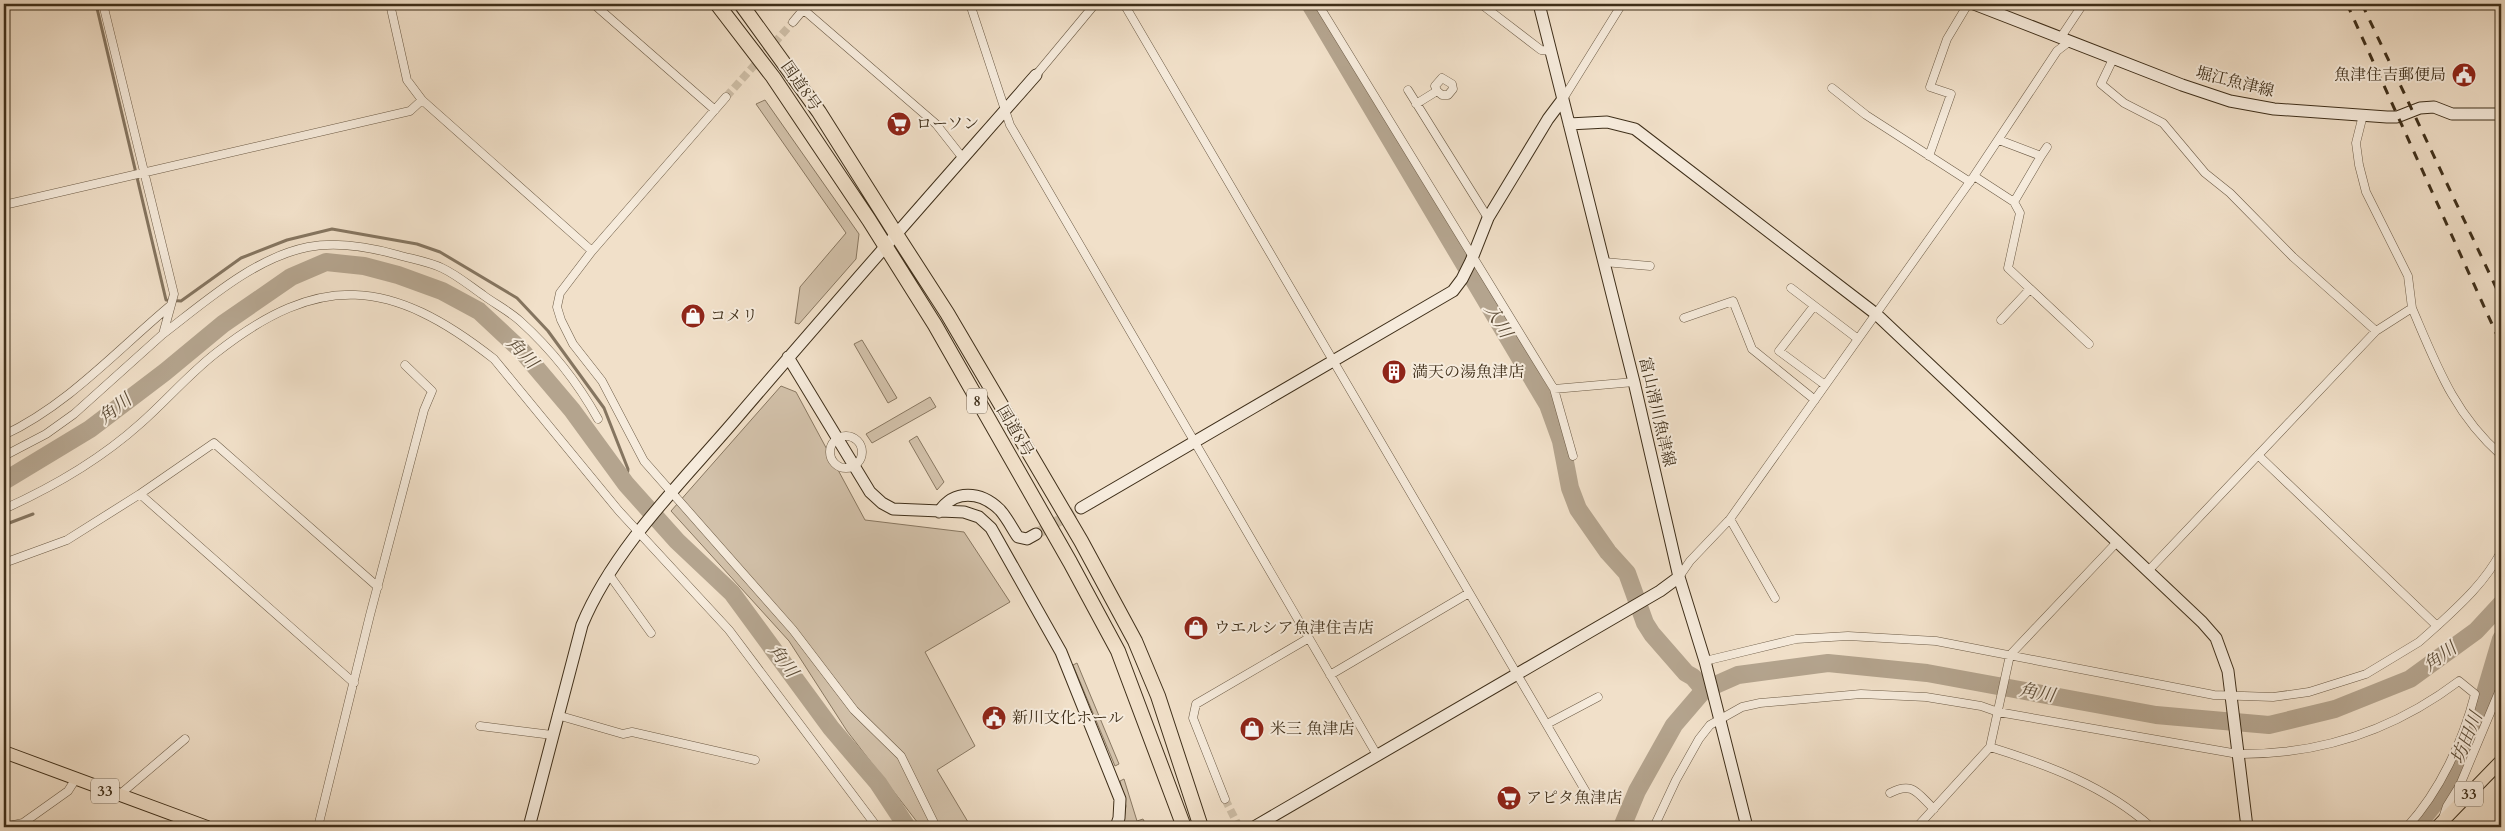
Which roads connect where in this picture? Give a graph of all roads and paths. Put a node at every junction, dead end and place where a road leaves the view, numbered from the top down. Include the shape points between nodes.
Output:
1 (103, 4) edge
2 (390, 4) edge
3 (717, 4) edge
4 (741, 4) edge
5 (797, 4) edge
6 (970, 4) edge
7 (1095, 4) edge
8 (1124, 4) edge
9 (1318, 4) edge
10 (1481, 4) edge
11 (1539, 4) edge
12 (1622, 4) edge
13 (1974, 4) edge
14 (2084, 4) edge
15 (597, 7) dead end
16 (803, 10) junction
17 (793, 22) tunnel mouth
18 (2065, 39) junction
19 (1551, 51) junction
20 (2113, 59) junction
21 (1036, 75) joint
22 (1832, 88) dead end
23 (1408, 90) dead end
24 (1437, 91) dead end
25 (726, 98) tunnel mouth
26 (1563, 99) junction
27 (422, 100) junction
28 (1416, 104) junction
29 (715, 110) junction
30 (1005, 111) junction
31 (2501, 114) edge
32 (2363, 115) junction
33 (1569, 124) junction
34 (1999, 140) junction
35 (2047, 148) dead end
36 (1929, 156) junction
37 (2041, 156) junction
38 (962, 157) junction
39 (145, 172) junction
40 (1972, 179) junction
41 (2014, 202) junction
42 (4, 205) edge
43 (1488, 218) junction
44 (896, 234) junction
45 (885, 246) junction
46 (592, 251) junction
47 (1472, 258) junction
48 (1604, 262) junction
49 (1650, 266) dead end
50 (1791, 288) dead end
51 (2030, 289) junction
52 (171, 306) junction
53 (1814, 306) junction
54 (2412, 308) junction
55 (1876, 314) junction
56 (1684, 318) dead end
57 (2002, 320) dead end
58 (2376, 331) junction
59 (163, 334) junction
60 (1858, 339) junction
61 (2089, 344) dead end
62 (788, 358) junction
63 (1334, 361) junction
64 (405, 365) dead end
65 (1634, 382) junction
66 (1825, 386) junction
67 (1554, 389) junction
68 (1815, 400) junction
69 (598, 418) dead end
70 (4, 435) edge
71 (1194, 440) junction
72 (2258, 455) junction
73 (2501, 455) edge
74 (4, 456) edge
75 (1573, 456) dead end
76 (140, 494) junction
77 (672, 494) junction
78 (1081, 508) tunnel mouth
79 (4, 509) edge
80 (939, 512) junction
81 (1730, 519) junction
82 (640, 533) junction
83 (1036, 534) tunnel mouth
84 (2118, 541) junction
85 (2501, 552) edge
86 (4, 563) edge
87 (2149, 570) junction
88 (608, 573) junction
89 (1679, 577) junction
90 (378, 587) junction
91 (1469, 593) junction
92 (1775, 598) dead end
93 (2437, 626) junction
94 (652, 633) dead end
95 (1309, 638) junction
96 (2009, 658) junction
97 (1706, 665) junction
98 (1516, 674) junction
99 (1330, 675) junction
100 (354, 683) junction
101 (2501, 687) edge
102 (1598, 698) dead end
103 (2231, 698) junction
104 (1998, 711) junction
105 (557, 715) junction
106 (1719, 718) junction
107 (1547, 724) junction
108 (480, 726) dead end
109 (552, 735) junction
110 (184, 739) dead end
111 (1990, 747) junction
112 (2238, 753) junction
113 (4, 754) edge
114 (1377, 755) junction
115 (755, 760) dead end
116 (2501, 761) edge
117 (75, 780) junction
118 (1890, 793) dead end
119 (118, 796) junction
120 (1589, 797) dead end
121 (1225, 799) tunnel mouth
122 (1934, 809) junction
123 (2439, 825) edge
124 (4, 827) edge
125 (207, 827) edge
126 (318, 827) edge
127 (529, 827) edge
128 (877, 827) edge
129 (936, 827) edge
130 (1116, 827) edge
131 (1184, 827) edge
132 (1201, 827) edge
133 (1254, 827) edge
134 (1654, 827) edge
135 (1747, 827) edge
136 (1917, 827) edge
137 (2151, 827) edge
138 (2247, 827) edge
139 (2407, 827) edge

1 - 39 street
2 - 27 street via 407,80
3 - 45 highway, 国道8号 / 8 via 773,77
4 - 44 highway, 国道8号 / 8 via 819,112
5 - 16 street
6 - 30 street
7 - 21 street
8 - 63 street
9 - 47 street
10 - 19 street via 1541,50
11 - 19 street, 富山滑川魚津線
12 - 26 street
13 - 18 street, 堀江魚津線
13 - 36 street via 1947,39 1930,87 1951,94
14 - 18 street
15 - 29 street
16 - 17 street
16 - 38 street via 936,124
18 - 20 street, 堀江魚津線
18 - 34 street
19 - 26 street, 富山滑川魚津線
20 - 32 street, 堀江魚津線 via 2250,106
20 - 58 street via 2101,84 2124,103 2163,123 2205,173
21 - 30 street
22 - 36 street via 1866,115
23 - 28 street
24 - 28 street
25 - 29 street
26 - 33 street, 富山滑川魚津線
26 - 43 street
27 - 39 street via 410,111
27 - 46 street
28 - 43 street
29 - 46 street
30 - 38 street
30 - 71 street via 1010,125
31 - 32 street, 堀江魚津線 via 2452,114 2434,107 2420,108 2397,117
32 - 54 street via 2356,144 2359,165 2366,192 2408,276
33 - 48 street, 富山滑川魚津線
33 - 55 street via 1607,122 1635,129
34 - 37 street
34 - 40 street
35 - 37 street
36 - 40 street
37 - 41 street
38 - 44 street
39 - 42 street
39 - 52 street via 174,294
40 - 41 street
40 - 55 street
41 - 51 street via 2020,213 2008,268
43 - 47 street
44 - 45 street
44 - 132 highway, 国道8号 / 8 via 962,338 1120,611 1158,696
45 - 62 street
45 - 131 highway, 国道8号 / 8 via 935,325 1118,651
46 - 77 street via 560,293 557,307 560,320 573,344 602,381 644,461
47 - 63 street via 1452,291
47 - 67 street
48 - 49 street
48 - 65 street, 富山滑川魚津線
50 - 53 street
51 - 57 street
51 - 61 street
52 - 59 street
52 - 70 street via 58,403
53 - 60 street
53 - 66 street via 1778,351
54 - 58 street
54 - 73 street via 2444,383 2464,416
55 - 60 street
55 - 84 street
56 - 68 street via 1733,301 1752,349
58 - 72 street
59 - 69 street via 251,270 282,256 308,247 333,245 380,250 440,268 519,320 543,343 584,393
59 - 74 street via 74,414 46,434
60 - 66 street
62 - 77 street
62 - 80 street via 870,492 893,509
63 - 71 street
63 - 91 street
64 - 90 street via 432,391 424,410
65 - 67 street
65 - 89 street, 富山滑川魚津線
66 - 68 street
67 - 75 street
68 - 81 street
71 - 78 street
71 - 95 street
72 - 87 street
72 - 93 street
76 - 86 street via 67,540
76 - 90 street via 214,443
76 - 100 street
77 - 82 street
77 - 129 street via 793,630 854,710 901,756
79 - 82 street via 57,483 100,455 140,424 217,352 266,318 312,298 365,294 410,307 469,339 494,359
80 - 83 street via 945,502 955,496 976,496 1001,511 1018,537 1026,539
80 - 130 street via 964,512 979,517 991,528 1061,652 1120,799
81 - 89 street
81 - 92 street
82 - 88 street
82 - 128 street via 729,630
84 - 87 street
84 - 96 street
85 - 93 street via 2470,596
87 - 103 street via 2216,638 2228,671
88 - 94 street
88 - 105 street via 582,625
89 - 97 street, 富山滑川魚津線
89 - 98 street
90 - 100 street
91 - 98 street
91 - 99 street
93 - 103 street via 2390,661 2333,686 2273,697
95 - 99 street
95 - 121 street via 1196,704 1193,718
96 - 97 street via 1936,641 1848,636 1796,639
96 - 103 street
96 - 104 street
97 - 106 street, 富山滑川魚津線
98 - 107 street
98 - 114 street
99 - 114 street
100 - 126 street
101 - 123 street via 2460,786
102 - 107 street
103 - 112 street
104 - 106 street via 1926,697 1861,694 1760,703
104 - 111 street
104 - 112 street
105 - 109 street
105 - 115 street via 623,734 632,732
106 - 134 street via 1699,738
106 - 135 street, 富山滑川魚津線
107 - 120 street
108 - 109 street
109 - 127 street
110 - 119 street
111 - 122 street
111 - 137 street via 2081,780
112 - 138 street
112 - 139 street via 2286,751 2364,734 2426,705 2459,681 2475,694 2472,708 2434,793
113 - 117 main road, 33
114 - 133 street
116 - 123 main road, 33
117 - 119 main road, 33
117 - 124 street via 68,790 23,823
118 - 122 street via 1902,787 1912,788
119 - 125 main road, 33
122 - 136 street

